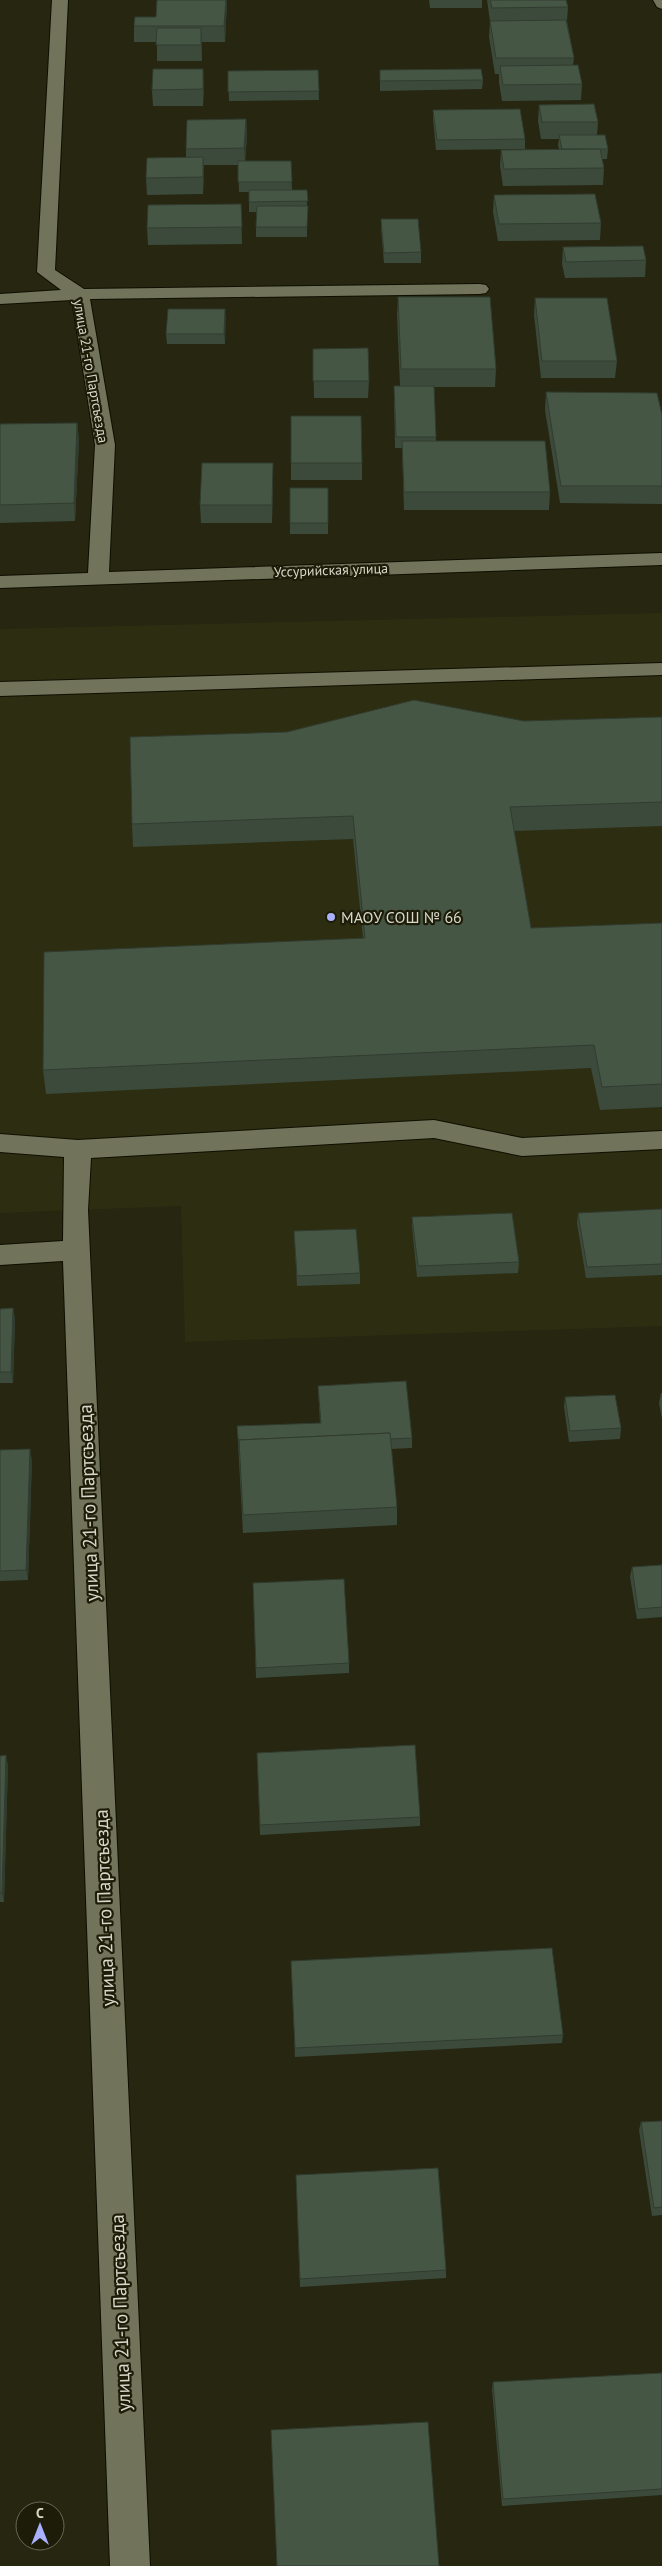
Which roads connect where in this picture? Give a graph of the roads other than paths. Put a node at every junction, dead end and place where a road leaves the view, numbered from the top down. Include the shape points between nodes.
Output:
1 (60, 0) edge
2 (661, 0) edge
3 (662, 4) edge
4 (480, 288) dead end
5 (80, 294) junction
6 (0, 298) edge
7 (662, 559) edge
8 (98, 579) junction
9 (0, 582) edge
10 (662, 669) edge
11 (0, 689) edge
12 (662, 1140) edge
13 (0, 1143) edge
14 (78, 1149) junction
15 (78, 1250) junction
16 (0, 1255) edge
17 (130, 2566) edge

1 - 5 street, улица 21-го Партсъезда via 46,272
2 - 3 street
4 - 5 street
5 - 6 street
5 - 8 street, улица 21-го Партсъезда via 105,445
7 - 8 street, Уссурийская улица
8 - 9 street, Уссурийская улица
10 - 11 street
12 - 14 street via 522,1147 434,1129
13 - 14 street
14 - 15 street, улица 21-го Партсъезда via 75,1210
15 - 16 street
15 - 17 street, улица 21-го Партсъезда

